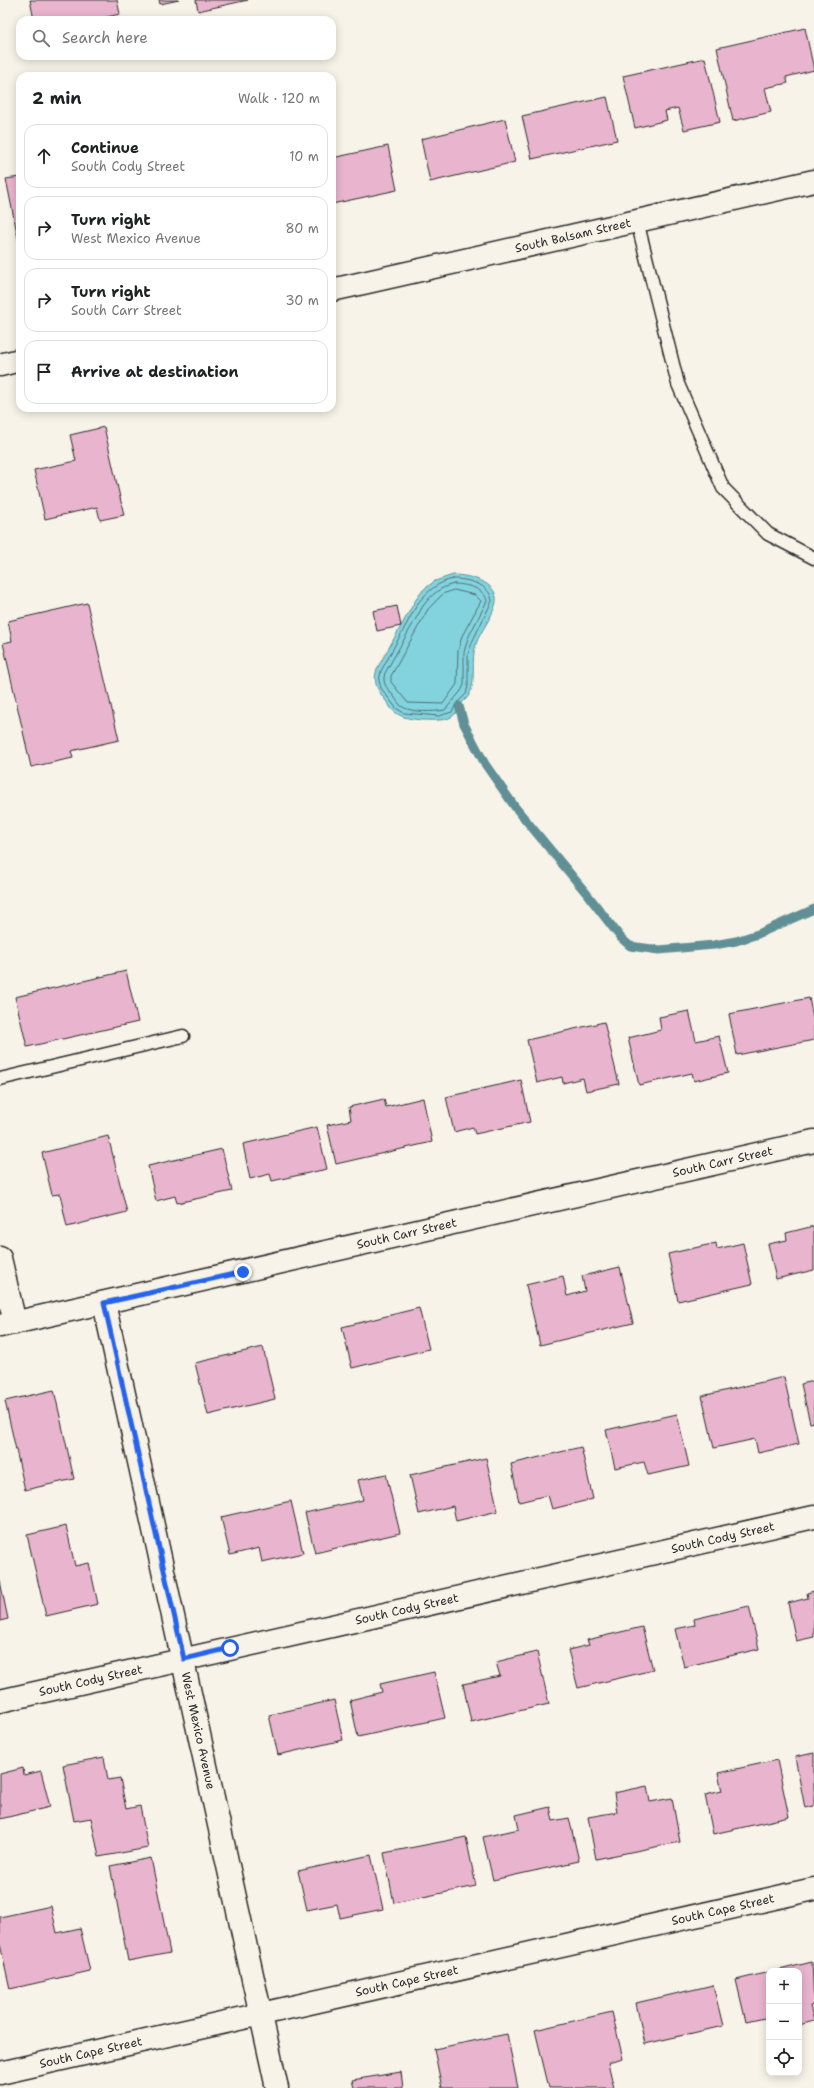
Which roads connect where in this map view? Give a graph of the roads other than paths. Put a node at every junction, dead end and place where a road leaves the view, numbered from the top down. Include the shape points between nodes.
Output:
1 (814, 181) edge
2 (637, 220) junction
3 (336, 289) edge
4 (16, 361) edge
5 (0, 365) edge
6 (814, 558) edge
7 (183, 1036) dead end
8 (0, 1079) edge
9 (814, 1141) edge
10 (0, 1258) edge
11 (104, 1303) junction
12 (8, 1324) edge
13 (814, 1517) edge
14 (184, 1659) junction
15 (0, 1700) edge
16 (814, 1889) edge
17 (261, 2014) junction
18 (0, 2073) edge
19 (278, 2088) edge

1 - 2 street, South Balsam Street
2 - 3 street, South Balsam Street
2 - 6 lane via 678,384 723,488 768,534
4 - 5 street
7 - 8 lane
9 - 11 street, South Carr Street
10 - 12 street
11 - 12 street, South Carr Street
11 - 14 street, West Mexico Avenue
13 - 14 street, South Cody Street
14 - 15 street, South Cody Street
14 - 17 street, West Mexico Avenue
16 - 17 street, South Cape Street
17 - 18 street, South Cape Street
17 - 19 street, West Mexico Avenue

